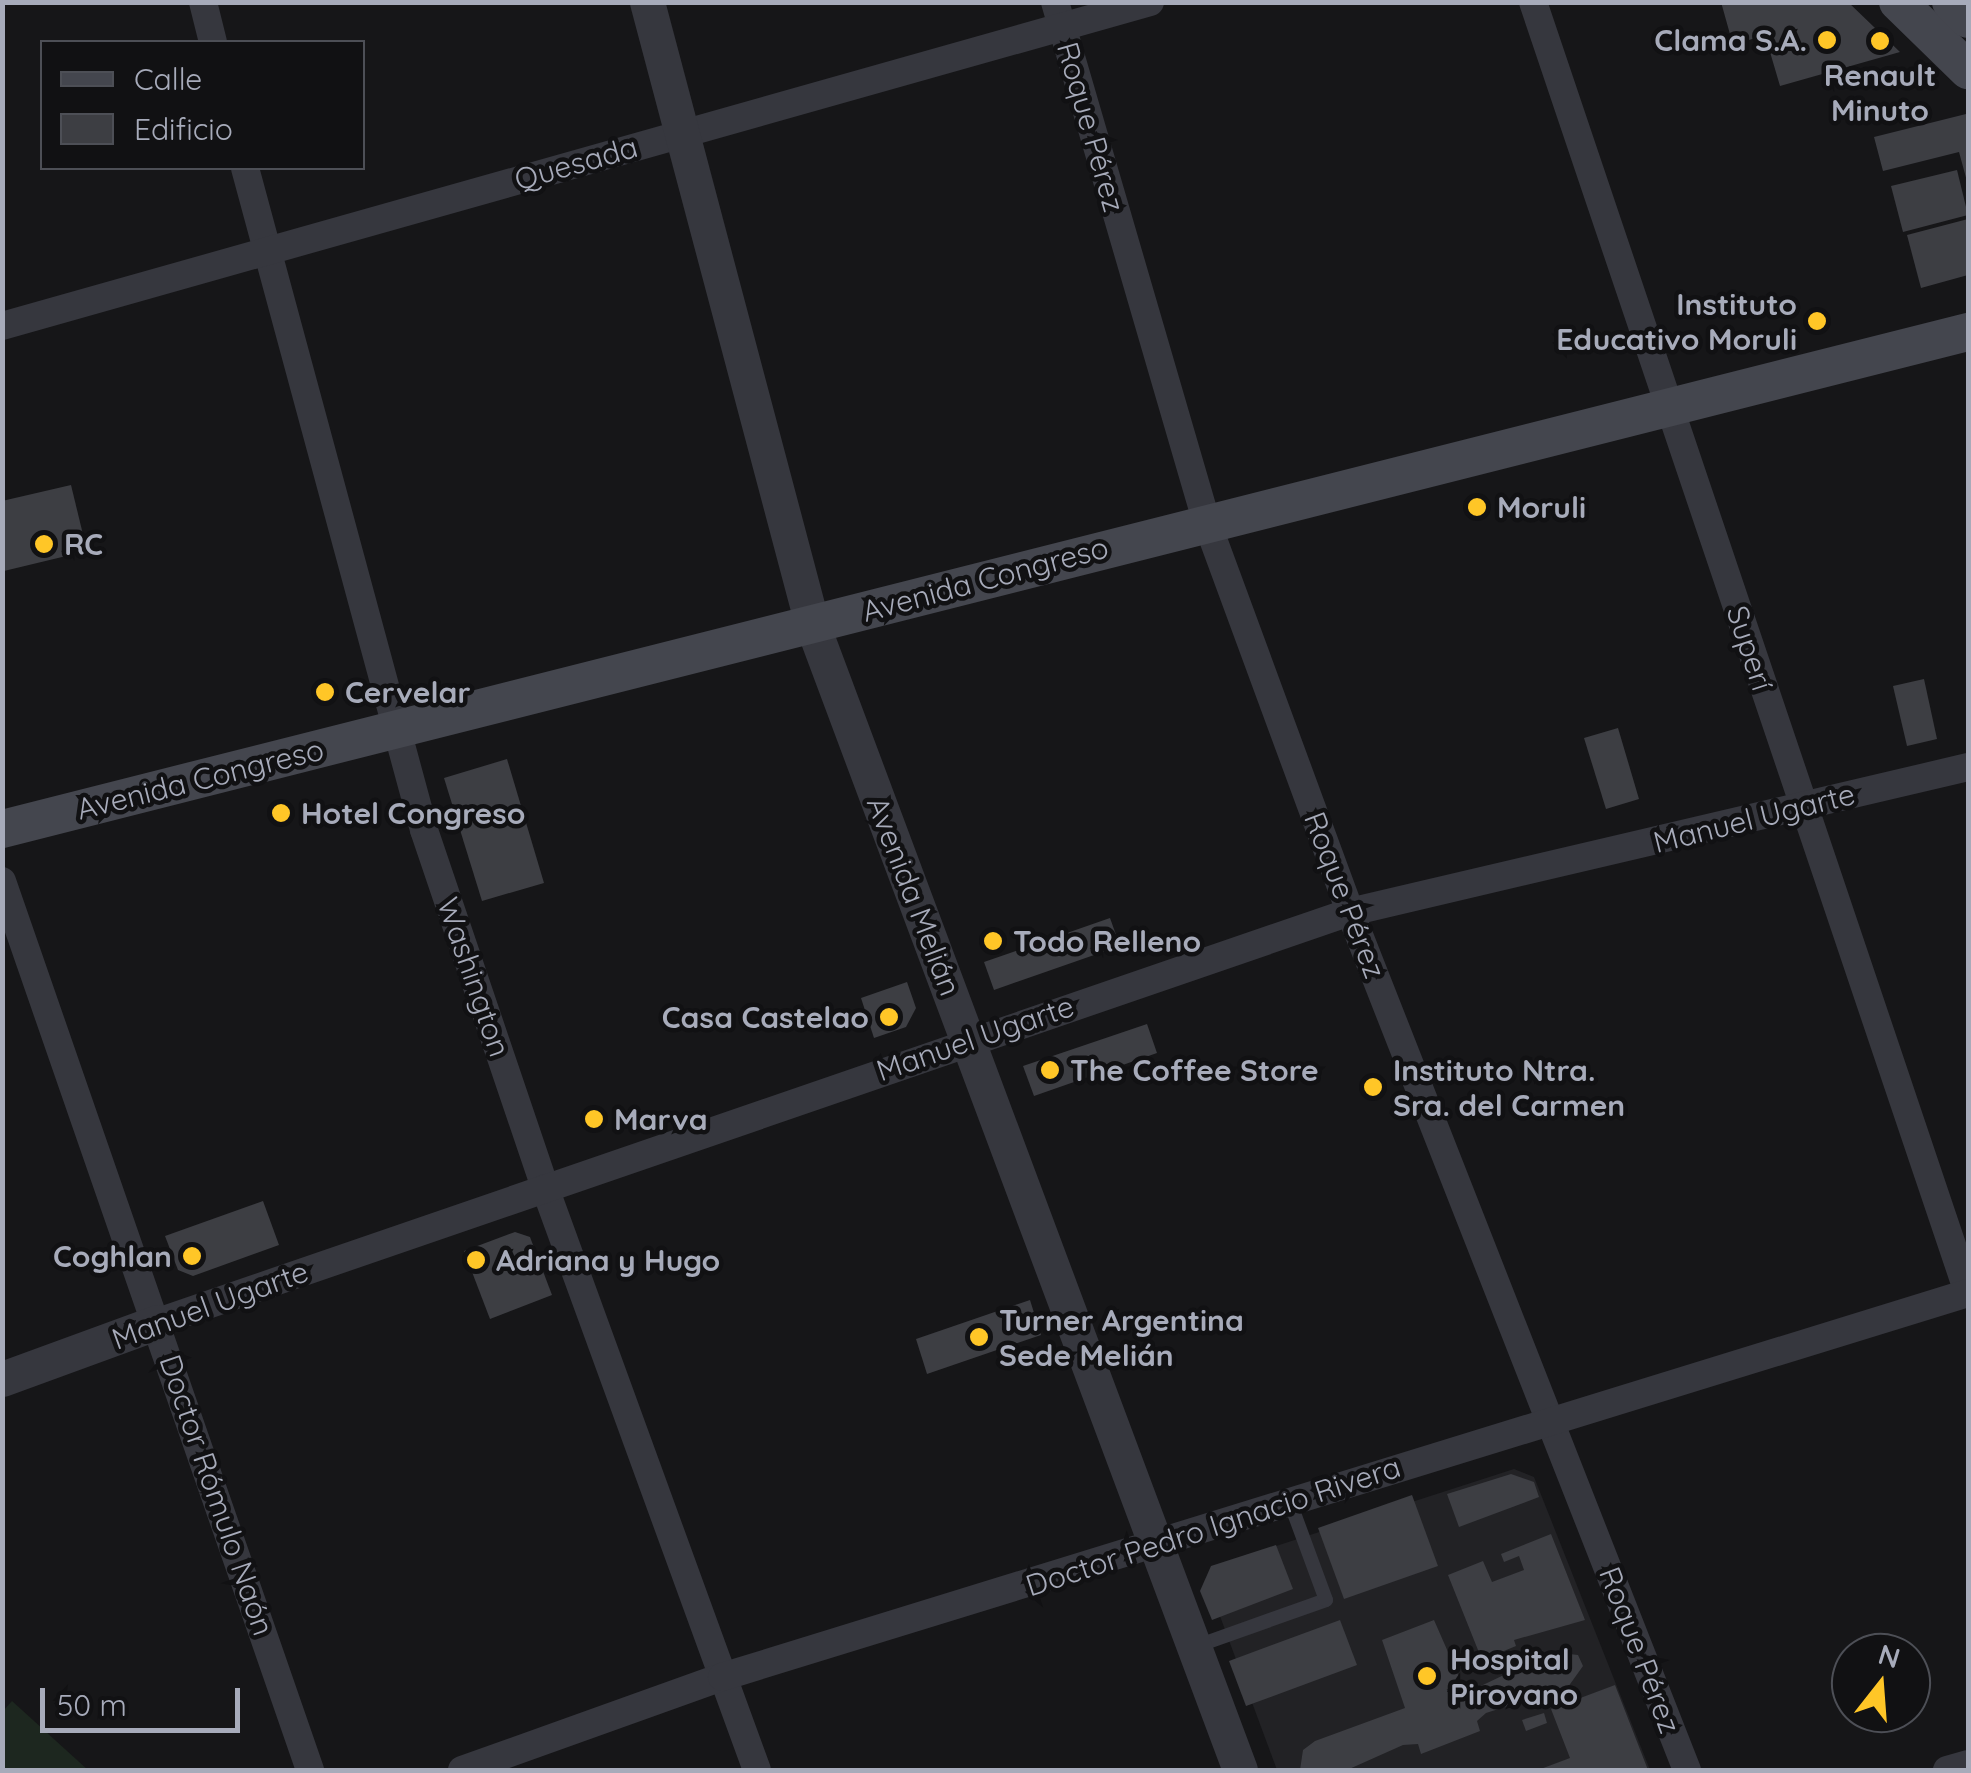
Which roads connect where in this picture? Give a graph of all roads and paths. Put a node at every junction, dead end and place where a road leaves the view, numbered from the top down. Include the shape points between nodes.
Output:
1 (204, 2) edge
2 (647, 2) edge
3 (1150, 2) edge
4 (1532, 2) edge
5 (1898, 2) edge
6 (1951, 3) edge
7 (1058, 16) edge
8 (1968, 19) edge
9 (214, 40) edge
10 (1968, 70) edge
11 (684, 132) junction
12 (246, 170) edge
13 (266, 250) junction
14 (2, 326) edge
15 (1968, 332) edge
16 (1668, 407) junction
17 (1206, 520) junction
18 (812, 624) junction
19 (392, 730) junction
20 (1968, 767) edge
21 (1801, 806) junction
22 (2, 829) edge
23 (4, 888) edge
24 (1350, 912) junction
25 (968, 1039) junction
26 (545, 1188) junction
27 (1968, 1293) edge
28 (158, 1322) junction
29 (2, 1379) edge
30 (1550, 1419) junction
31 (1290, 1502) junction
32 (1155, 1546) junction
33 (1194, 1647) junction
34 (722, 1677) junction
35 (1968, 1764) edge
36 (310, 1770) edge
37 (462, 1770) edge
38 (756, 1770) edge
39 (1240, 1770) edge
40 (1688, 1770) edge
41 (1947, 1770) edge

1 - 9 street
2 - 11 street, Avenida Melián
3 - 7 street, Quesada
4 - 16 street, Superí
5 - 10 main road
6 - 8 main road
7 - 11 street, Quesada
7 - 17 street, Roque Pérez
11 - 13 street, Quesada
11 - 18 street, Avenida Melián
12 - 13 street, Washington
13 - 14 street, Quesada
13 - 19 street, Washington
15 - 16 main road, Avenida Congreso
16 - 17 main road, Avenida Congreso
16 - 21 street, Superí
17 - 18 main road, Avenida Congreso
17 - 24 street, Roque Pérez
18 - 19 main road, Avenida Congreso
18 - 25 street, Avenida Melián
19 - 22 main road, Avenida Congreso
19 - 26 street, Washington
20 - 21 street, Manuel Ugarte
21 - 24 street, Manuel Ugarte
21 - 27 street, Superí
23 - 28 street, Doctor Rómulo Naón
24 - 25 street, Manuel Ugarte
24 - 30 street, Roque Pérez
25 - 26 street, Manuel Ugarte
25 - 32 street, Avenida Melián
26 - 28 street, Manuel Ugarte
26 - 34 street, Washington
27 - 30 street, Doctor Pedro Ignacio Rivera
28 - 29 street, Manuel Ugarte
28 - 36 street, Doctor Rómulo Naón
30 - 31 street, Doctor Pedro Ignacio Rivera
30 - 40 street, Roque Pérez
31 - 32 street, Doctor Pedro Ignacio Rivera
31 - 33 lane via 1326,1600
32 - 33 street, Avenida Melián
32 - 34 street, Doctor Pedro Ignacio Rivera
33 - 39 street, Avenida Melián
34 - 37 street, Doctor Pedro Ignacio Rivera
34 - 38 street, Washington
35 - 41 street

